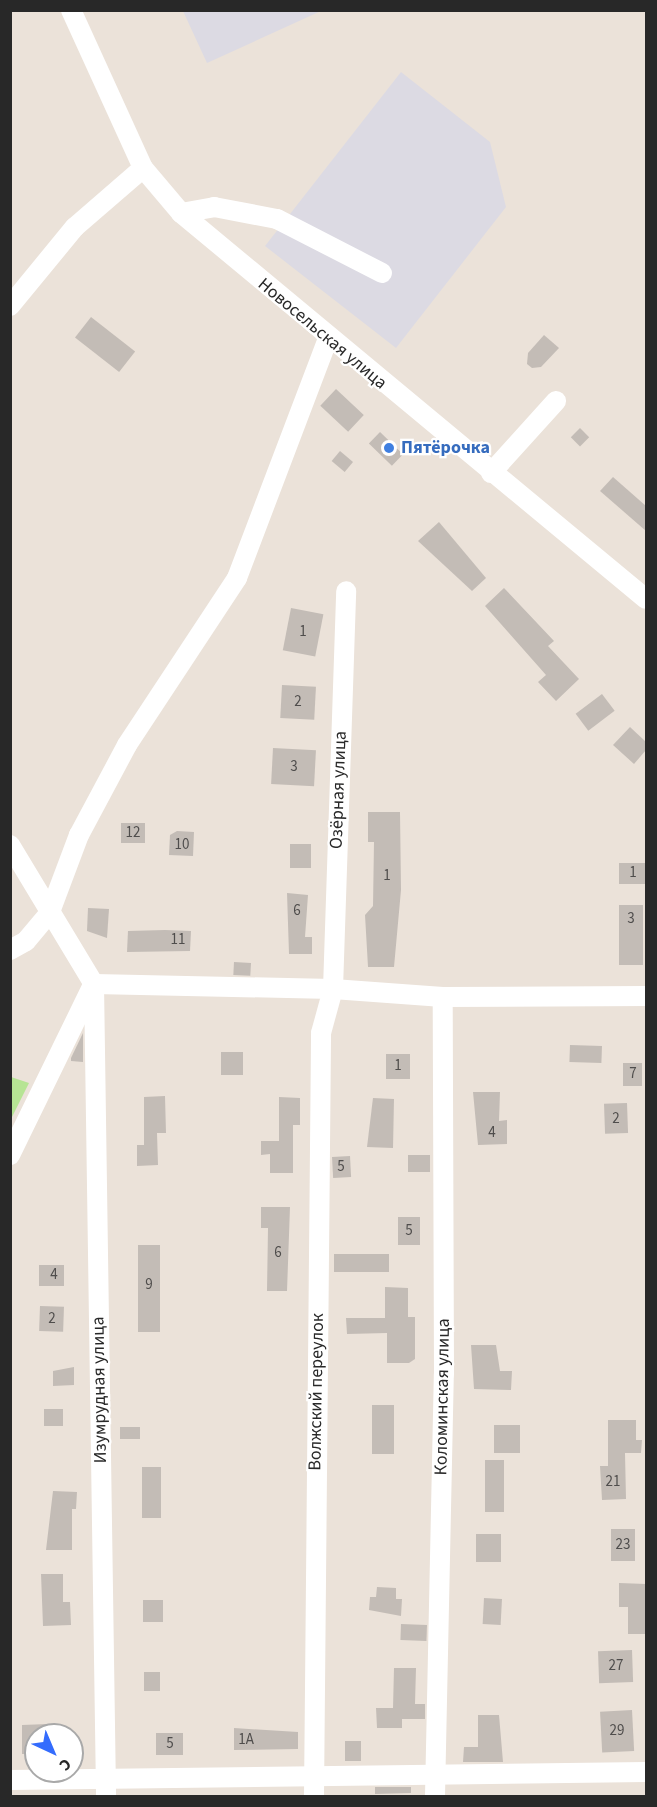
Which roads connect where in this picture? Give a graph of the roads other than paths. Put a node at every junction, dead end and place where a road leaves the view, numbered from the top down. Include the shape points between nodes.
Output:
1 (71, 10) edge
2 (143, 168) junction
3 (181, 213) junction
4 (382, 273) dead end
5 (10, 306) edge
6 (328, 339) junction
7 (556, 401) dead end
8 (491, 473) junction
9 (346, 591) dead end
10 (646, 599) edge
11 (10, 845) edge
12 (50, 912) junction
13 (10, 950) edge
14 (94, 984) junction
15 (333, 990) junction
16 (646, 996) edge
17 (443, 997) junction
18 (10, 1155) edge
19 (646, 1772) edge
20 (435, 1777) junction
21 (10, 1780) edge
22 (314, 1787) edge
23 (106, 1788) edge
24 (435, 1797) edge

1 - 2 street, Новосельская улица
2 - 3 street, Новосельская улица
2 - 5 street via 75,227
3 - 4 street via 214,207 277,219
3 - 6 street, Новосельская улица
6 - 8 street, Новосельская улица
6 - 12 street via 237,578 127,745 79,835
7 - 8 street
8 - 10 street, Новосельская улица
9 - 15 street, Озёрная улица
11 - 12 street
12 - 13 street via 26,941
12 - 14 street
14 - 15 street
14 - 18 street
14 - 23 street, Изумрудная улица
15 - 17 street
15 - 22 street, Волжский переулок via 321,1033
16 - 17 street
17 - 20 street, Коломинская улица via 444,1374
19 - 20 street
20 - 22 street
20 - 24 street, Коломинская улица
21 - 23 street
22 - 23 street

